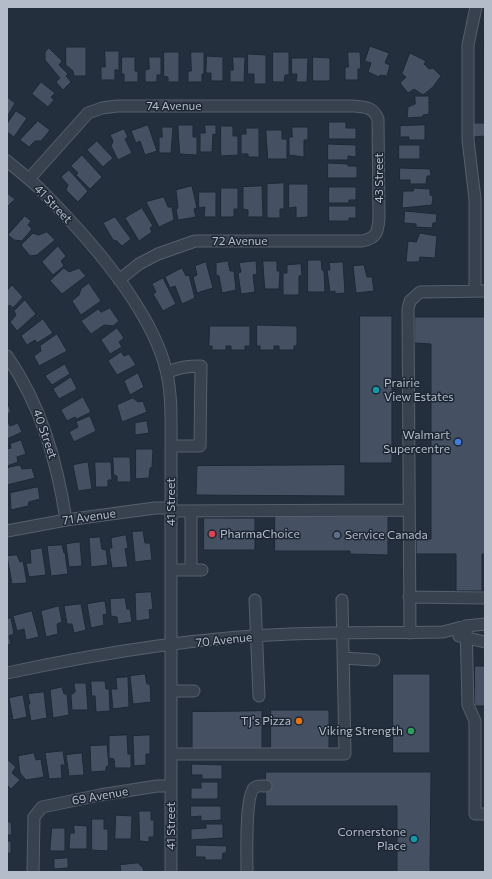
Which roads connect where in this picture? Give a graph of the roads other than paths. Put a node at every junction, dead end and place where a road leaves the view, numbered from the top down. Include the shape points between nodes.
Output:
1 (476, 7) edge
2 (376, 113) joint
3 (7, 161) edge
4 (29, 179) junction
5 (371, 240) joint
6 (119, 280) junction
7 (480, 291) edge
8 (7, 356) edge
9 (166, 373) junction
10 (171, 446) junction
11 (171, 509) junction
12 (409, 510) junction
13 (191, 516) dead end
14 (66, 520) junction
15 (7, 531) edge
16 (171, 570) junction
17 (409, 597) junction
18 (485, 598) edge
19 (255, 600) dead end
20 (342, 600) dead end
21 (485, 624) edge
22 (466, 626) junction
23 (443, 632) junction
24 (342, 633) junction
25 (410, 633) junction
26 (257, 636) junction
27 (466, 638) junction
28 (485, 642) edge
29 (170, 645) junction
30 (343, 658) junction
31 (374, 660) dead end
32 (7, 674) edge
33 (194, 690) dead end
34 (171, 691) junction
35 (259, 696) dead end
36 (171, 754) junction
37 (171, 786) junction
38 (266, 786) dead end
39 (485, 814) edge
40 (33, 872) edge
41 (172, 872) edge
42 (247, 872) edge

1 - 7 street via 468,45 468,140 475,199
2 - 4 street, 74 Avenue via 368,107 353,106 102,108 88,113
2 - 5 street, 43 Street via 379,218 378,233
3 - 4 street
4 - 6 street, 41 Street via 64,215
5 - 6 street, 72 Avenue via 196,241 158,254 139,264
6 - 9 street, 41 Street via 142,314 156,341
7 - 12 street via 420,292 410,302
8 - 14 street, 40 Street via 19,373 38,412 52,454
9 - 10 street, 41 Street via 170,396
9 - 10 street via 182,367 201,366 200,446
10 - 11 street, 41 Street
11 - 12 street, 71 Avenue
11 - 14 street, 71 Avenue via 158,508
11 - 16 street, 41 Street
12 - 17 street
13 - 16 street via 197,570
14 - 15 street, 71 Avenue
16 - 29 street, 41 Street
17 - 18 street
17 - 25 street
19 - 26 street
20 - 24 street
21 - 22 street, 70 Avenue
22 - 23 street, 70 Avenue
22 - 27 street
23 - 25 street, 70 Avenue
23 - 27 street, 70 Avenue
24 - 25 street, 70 Avenue
24 - 26 street, 70 Avenue
24 - 30 street
26 - 29 street, 70 Avenue
26 - 35 street
27 - 28 street, 70 Avenue
27 - 39 street via 468,705 475,721 475,814
29 - 32 street, 70 Avenue via 81,658
29 - 34 street, 41 Street
30 - 31 street
30 - 36 street via 345,754
33 - 34 street
34 - 36 street, 41 Street
36 - 37 street, 41 Street
37 - 40 street, 69 Avenue via 107,794 42,807 34,817
37 - 41 street, 41 Street
38 - 42 street via 257,786 253,789 249,800

